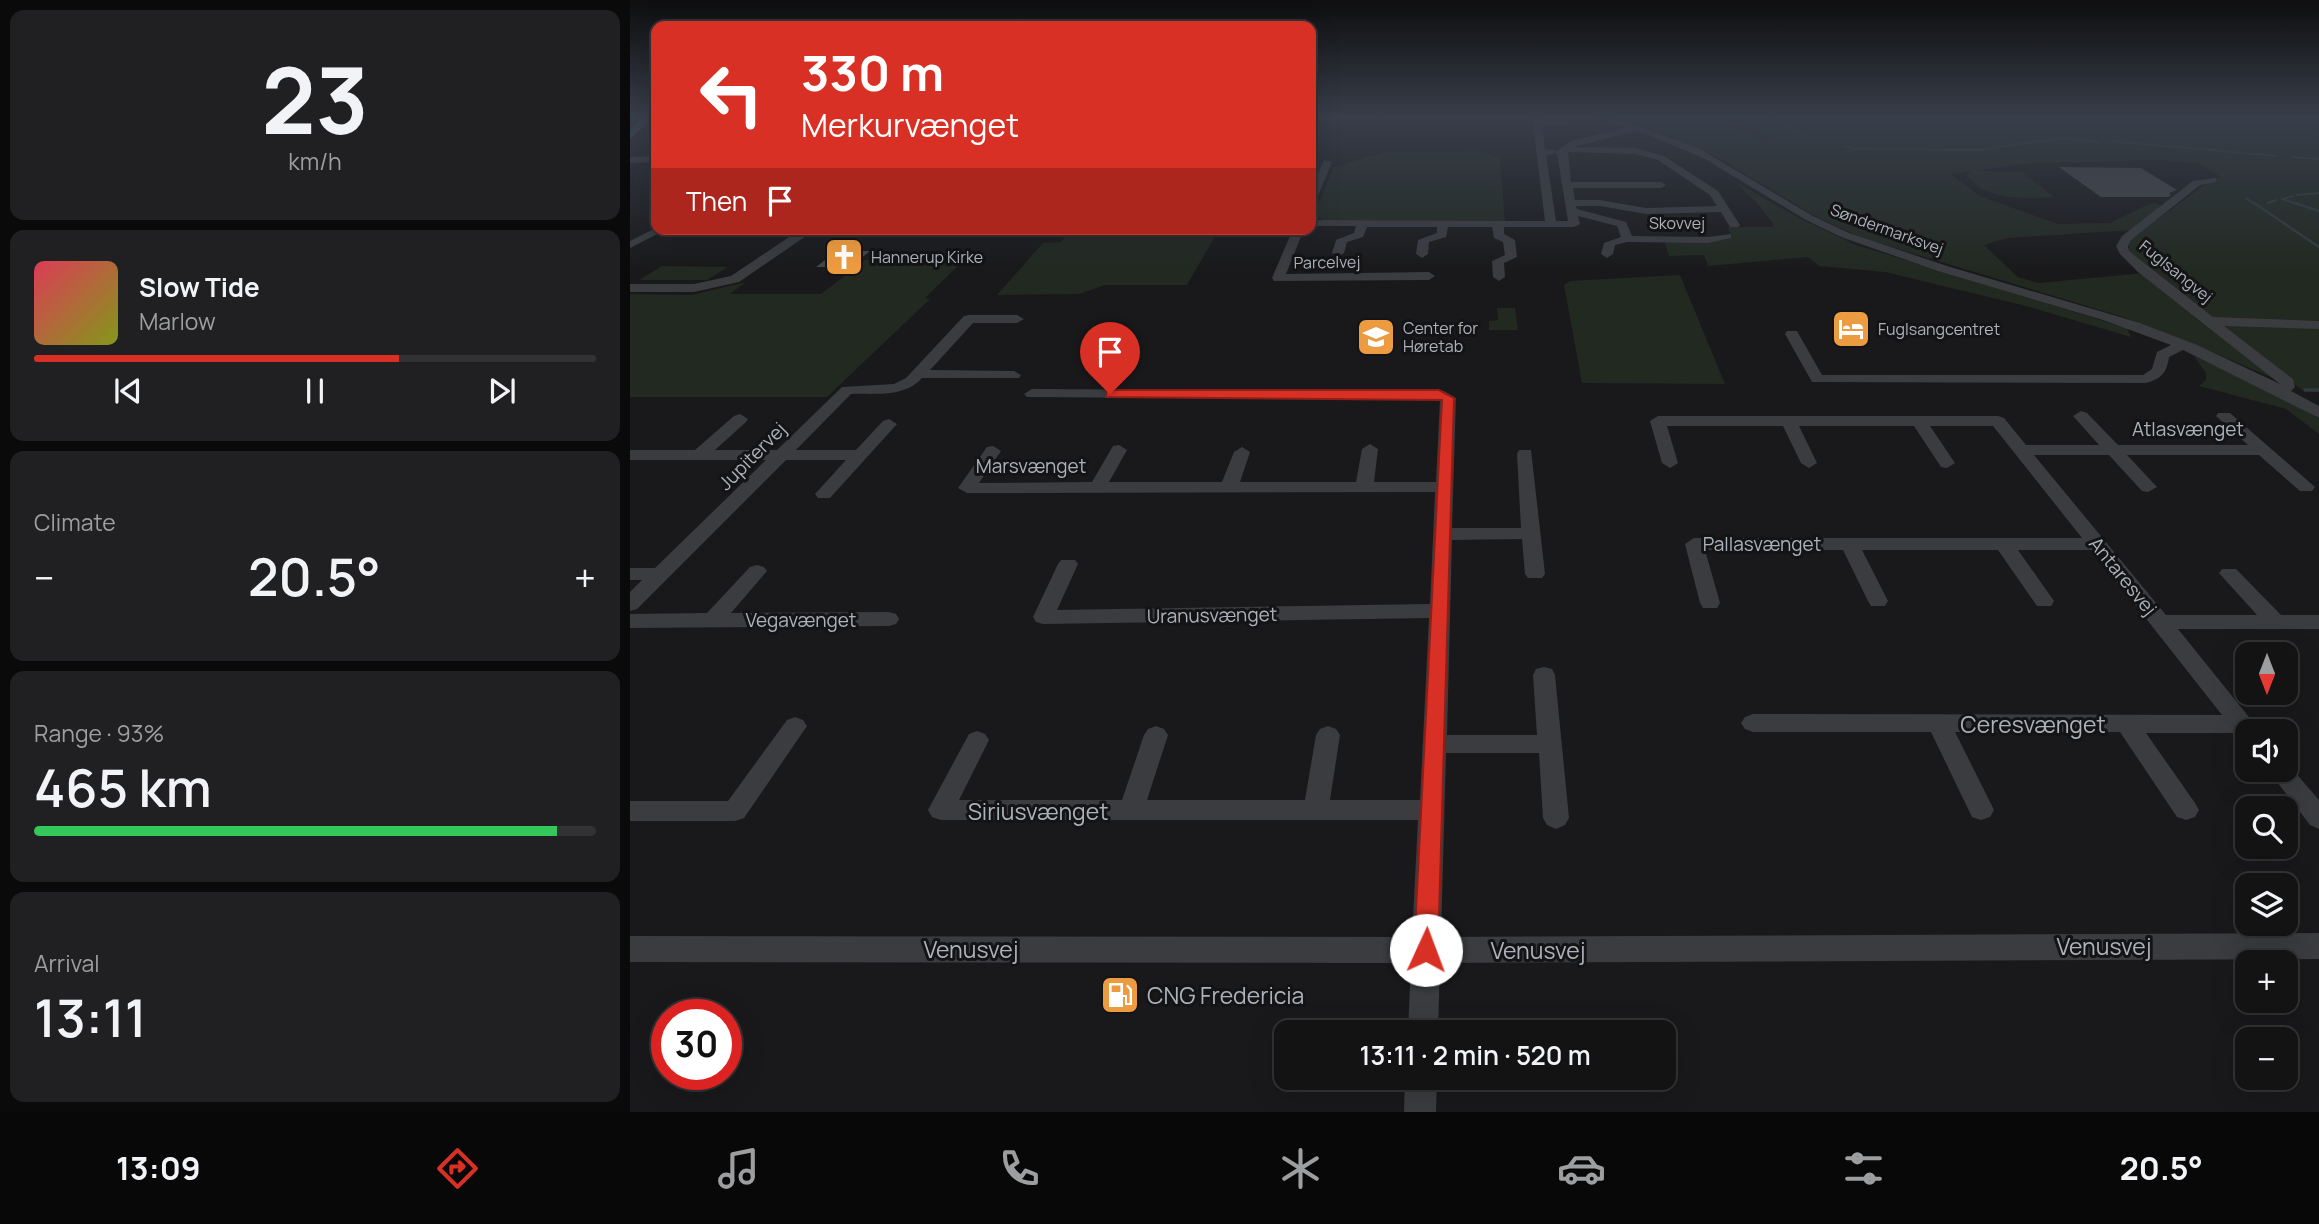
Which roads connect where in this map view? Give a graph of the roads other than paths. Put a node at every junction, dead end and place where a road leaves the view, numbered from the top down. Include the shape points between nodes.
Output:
1 (1324, 169) edge
2 (1543, 169) edge
3 (1565, 169) edge
4 (1677, 169) edge
5 (1728, 169) edge
6 (2212, 180) dead end
7 (1567, 185) junction
8 (1661, 185) dead end
9 (1316, 189) edge
10 (1571, 207) junction
11 (1726, 209) junction
12 (1635, 215) dead end
13 (1596, 217) junction
14 (1316, 223) edge
15 (1363, 223) junction
16 (1443, 224) junction
17 (1498, 224) junction
18 (1551, 224) junction
19 (1734, 225) dead end
20 (651, 234) edge
21 (801, 235) edge
22 (1296, 235) edge
23 (1727, 236) dead end
24 (1627, 239) junction
25 (630, 245) edge
26 (1338, 253) dead end
27 (1422, 254) dead end
28 (1607, 254) dead end
29 (1429, 276) dead end
30 (1499, 277) dead end
31 (630, 288) edge
32 (1017, 319) dead end
33 (2210, 321) junction
34 (2319, 325) edge
35 (1792, 334) dead end
36 (2182, 345) junction
37 (920, 374) junction
38 (1014, 375) dead end
39 (2278, 389) junction
40 (1032, 394) dead end
41 (2319, 413) edge
42 (2081, 416) dead end
43 (2224, 416) dead end
44 (740, 419) dead end
45 (1789, 421) junction
46 (1919, 421) junction
47 (889, 424) dead end
48 (1370, 449) dead end
49 (1119, 450) dead end
50 (2021, 450) junction
51 (2113, 450) junction
52 (2264, 450) junction
53 (993, 451) dead end
54 (1242, 452) dead end
55 (1525, 454) dead end
56 (630, 455) edge
57 (699, 455) junction
58 (783, 455) junction
59 (860, 455) junction
60 (1670, 463) dead end
61 (1809, 463) dead end
62 (1947, 463) dead end
63 (2306, 486) dead end
64 (1098, 487) junction
65 (1444, 487) junction
66 (2148, 487) dead end
67 (1230, 488) junction
68 (1364, 489) junction
69 (824, 494) dead end
70 (1531, 533) junction
71 (1442, 534) junction
72 (1850, 544) junction
73 (2004, 544) junction
74 (2098, 544) junction
75 (1068, 564) dead end
76 (757, 571) dead end
77 (2229, 573) dead end
78 (630, 574) edge
79 (661, 574) junction
80 (1535, 574) dead end
81 (1878, 601) dead end
82 (2044, 601) dead end
83 (1710, 603) dead end
84 (630, 604) edge
85 (1439, 611) junction
86 (888, 619) dead end
87 (713, 620) junction
88 (630, 621) edge
89 (2161, 622) junction
90 (2276, 622) junction
91 (2319, 622) edge
92 (1544, 675) dead end
93 (2239, 719) edge
94 (1753, 723) dead end
95 (1939, 724) junction
96 (2127, 724) junction
97 (796, 726) dead end
98 (2235, 728) edge
99 (1328, 735) dead end
100 (1156, 736) dead end
101 (977, 740) dead end
102 (1434, 744) junction
103 (1550, 744) junction
104 (2290, 782) edge
105 (1432, 810) junction
106 (1982, 810) dead end
107 (2186, 810) dead end
108 (630, 811) edge
109 (1131, 811) junction
110 (1316, 811) junction
111 (2317, 813) edge
112 (1556, 818) dead end
113 (2319, 946) edge
114 (630, 949) edge
115 (1426, 950) junction
116 (1423, 1020) edge
117 (1421, 1090) edge
118 (1420, 1112) edge

1 - 9 street
2 - 18 street
3 - 7 street
4 - 11 street, Skovvej via 1714,193
5 - 36 street, Søndermarksvej via 1843,235 2108,317
6 - 33 street, Fuglsangvej via 2197,183 2126,238 2122,246 2142,268
7 - 8 street, Skovvej
7 - 10 street
10 - 11 street, Skovvej via 1600,203 1646,211
10 - 13 street, Skovvej
10 - 18 street via 1574,225
11 - 19 street, Skovvej
12 - 13 street, Skovvej
13 - 24 street, Skovvej via 1622,224
14 - 15 street
15 - 16 street
15 - 26 street via 1359,235 1342,240
16 - 17 street
16 - 27 street via 1442,235 1424,240
17 - 18 street
17 - 30 street via 1498,236 1509,240 1511,257 1498,261
20 - 25 street
21 - 31 street via 735,279 694,288
22 - 29 street, Parcelvej via 1278,278
23 - 24 street, Skovvej
24 - 28 street, Skovvej via 1610,243
32 - 37 street, Jupitervej via 969,319
33 - 34 street
33 - 39 street, Fuglsangvej via 2288,382 2287,387
35 - 36 street via 1817,379 2145,379 2161,370 2162,355
36 - 39 street, Søndermarksvej
37 - 38 street, Jupitervej
37 - 58 street, Jupitervej via 897,388 847,390
39 - 41 street, Søndermarksvej
40 - 65 street via 1446,395
42 - 51 street, Atlasvænget
43 - 52 street, Atlasvænget
44 - 57 street
45 - 46 street
45 - 60 street via 1658,421
45 - 61 street
46 - 50 street, Antaresvej via 1998,421
46 - 62 street
47 - 59 street
48 - 68 street
49 - 64 street, Marsvænget
50 - 51 street, Atlasvænget
50 - 74 street, Antaresvej
51 - 52 street, Atlasvænget
51 - 66 street, Atlasvænget
52 - 63 street, Atlasvænget
53 - 64 street, Marsvænget via 967,488
54 - 67 street
55 - 70 street
56 - 57 street
57 - 58 street
58 - 59 street
58 - 79 street, Jupitervej
59 - 69 street
64 - 67 street, Marsvænget
65 - 68 street, Marsvænget
65 - 71 street
67 - 68 street, Marsvænget
70 - 71 street
70 - 80 street
71 - 85 street
72 - 73 street, Pallasvænget
72 - 81 street, Pallasvænget
72 - 83 street, Pallasvænget via 1694,544
73 - 74 street, Pallasvænget
73 - 82 street
74 - 89 street, Antaresvej
75 - 85 street, Uranusvænget via 1043,617
76 - 87 street, Vegavænget
77 - 90 street
78 - 79 street
79 - 84 street, Jupitervej
85 - 102 street
86 - 87 street, Vegavænget
87 - 88 street, Vegavænget
89 - 90 street
89 - 93 street, Antaresvej
90 - 91 street
92 - 103 street
94 - 95 street, Ceresvænget
95 - 96 street, Ceresvænget
95 - 106 street, Ceresvænget
96 - 98 street, Ceresvænget
96 - 107 street, Ceresvænget
97 - 108 street via 735,811
99 - 110 street
100 - 109 street, Siriusvænget
101 - 109 street, Siriusvænget via 941,810
102 - 103 street
102 - 105 street
103 - 112 street
104 - 111 street
105 - 110 street, Siriusvænget
105 - 115 street
109 - 110 street, Siriusvænget
113 - 115 street, Venusvej
114 - 115 street, Venusvej
115 - 116 street
117 - 118 street

